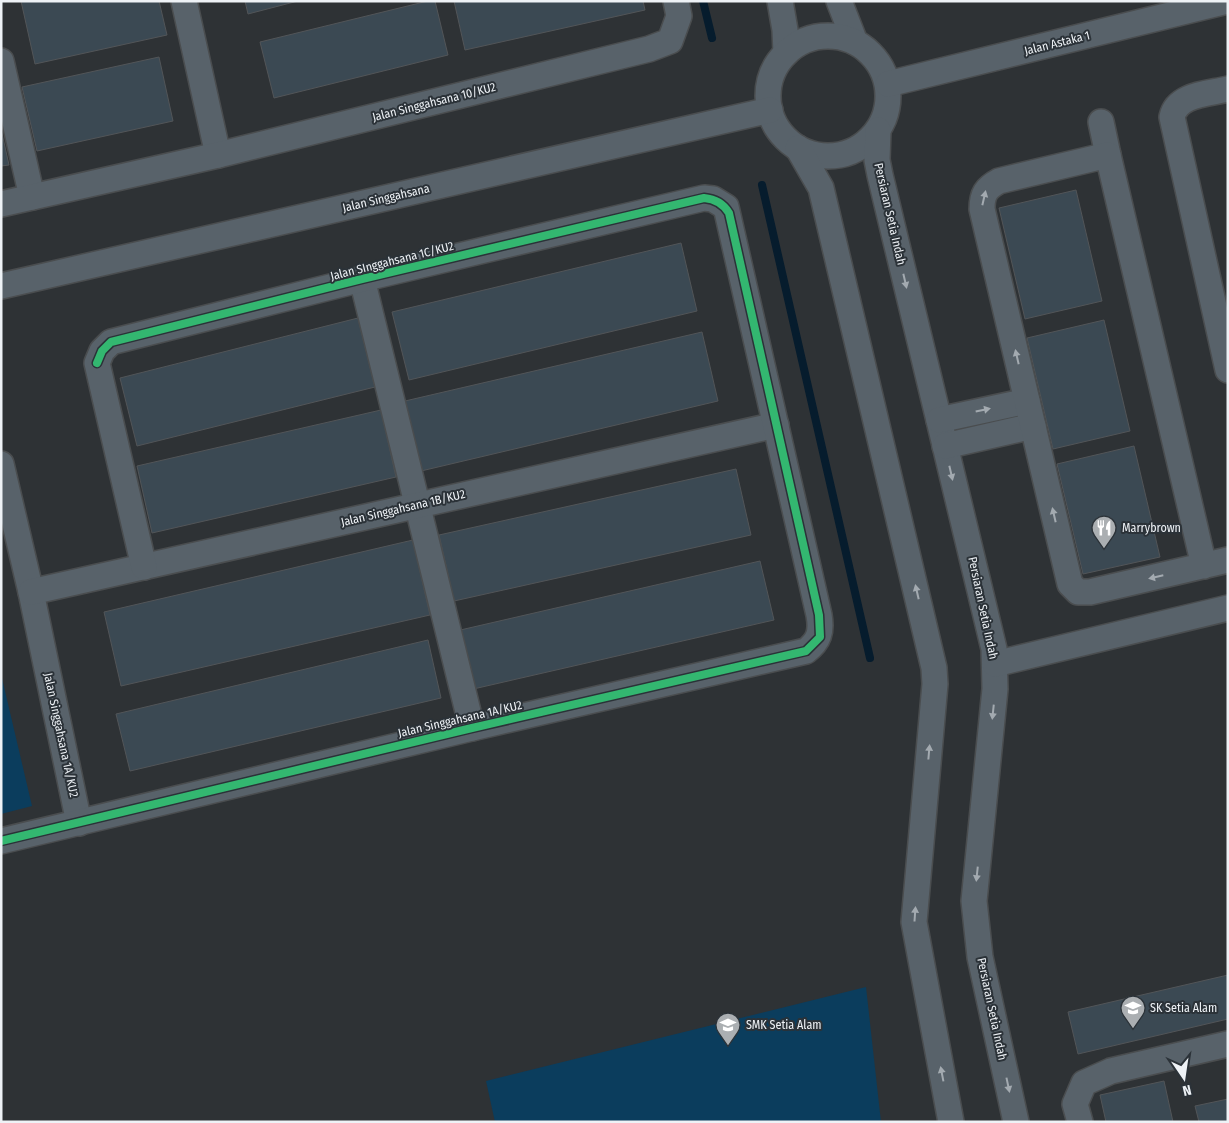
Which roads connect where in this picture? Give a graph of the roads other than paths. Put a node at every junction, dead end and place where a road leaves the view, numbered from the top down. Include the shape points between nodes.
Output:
1 (184, 1) edge
2 (676, 1) edge
3 (780, 1) edge
4 (839, 1) edge
5 (1227, 1) edge
6 (855, 42) junction
7 (786, 53) junction
8 (1, 61) edge
9 (888, 84) junction
10 (1228, 89) edge
11 (770, 110) junction
12 (1101, 122) dead end
13 (878, 130) junction
14 (798, 148) junction
15 (1108, 154) junction
16 (218, 155) junction
17 (32, 197) junction
18 (704, 198) joint
19 (1, 204) edge
20 (362, 279) junction
21 (1, 286) edge
22 (1228, 370) edge
23 (1027, 401) junction
24 (939, 420) junction
25 (776, 425) junction
26 (1033, 426) junction
27 (945, 446) junction
28 (1, 464) edge
29 (418, 505) junction
30 (1228, 560) edge
31 (1204, 566) junction
32 (144, 567) junction
33 (31, 592) junction
34 (1228, 608) edge
35 (995, 664) junction
36 (472, 728) junction
37 (79, 823) junction
38 (1, 841) edge
39 (1228, 1044) edge
40 (950, 1122) edge
41 (1016, 1122) edge
42 (1080, 1122) edge

1 - 16 street
2 - 16 street, Jalan Singgahsana 10/KU2 via 679,16 670,41 649,49
3 - 7 street
4 - 6 street
5 - 9 street, Jalan Astaka 1
6 - 7 street via 838,36 818,36 800,42
6 - 9 street via 882,67
7 - 11 street via 775,68 769,85
8 - 17 street
9 - 13 street via 885,116
10 - 22 street via 1184,100 1174,109 1172,117
11 - 14 street via 773,121 784,136
11 - 21 street, Jalan Singgahsana
12 - 15 street
13 - 14 street via 852,151 834,155
13 -> 24 street, Persiaran Setia Indah via 880,175
40 -> 14 street via 914,922 934,668 821,188
23 -> 15 street via 982,209 984,192 999,181
15 - 31 street
16 - 17 street, Jalan Singgahsana 10/KU2
17 - 19 street, Jalan Singgahsana 10/KU2
18 - 20 street, Jalan SInggahsana 1C/KU2
18 - 25 street, Jalan Singgahsana 1A/KU2 via 720,203 729,213
20 - 29 street
20 - 32 street, Jalan SInggahsana 1C/KU2 via 111,342 102,351 97,363
24 -> 23 street
23 - 26 street
24 - 27 street, Persiaran Setia Indah
25 - 29 street, Jalan Singgahsana 1B/KU2
25 - 36 street, Jalan Singgahsana 1A/KU2 via 820,616 820,637 806,651
26 - 27 street
31 -> 26 street via 1090,592 1074,589 1070,584
27 -> 35 street, Persiaran Setia Indah
28 - 33 street, Jalan Singgahsana 1A/KU2
29 - 32 street, Jalan Singgahsana 1B/KU2
29 - 36 street
30 - 31 street
32 - 33 street, Jalan Singgahsana 1B/KU2
33 - 37 street, Jalan Singgahsana 1A/KU2
34 - 35 street
35 -> 41 street, Persiaran Setia Indah via 974,901 980,957
36 - 37 street, Jalan Singgahsana 1A/KU2
37 - 38 street
39 - 42 street via 1112,1071 1084,1083 1075,1104

